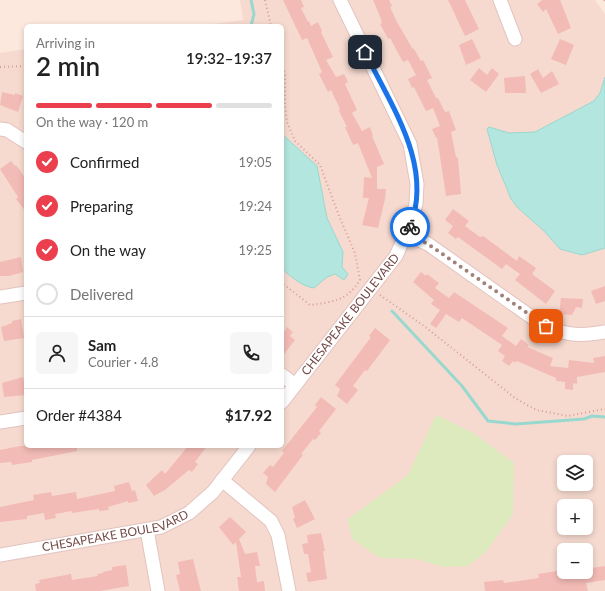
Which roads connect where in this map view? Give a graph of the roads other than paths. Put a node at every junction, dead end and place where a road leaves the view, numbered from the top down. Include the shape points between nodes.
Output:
1 (340, 0) edge
2 (500, 0) edge
3 (515, 39) dead end
4 (0, 129) edge
5 (24, 141) edge
6 (406, 234) junction
7 (24, 293) edge
8 (0, 297) edge
9 (605, 332) edge
10 (284, 377) edge
11 (295, 385) junction
12 (284, 399) edge
13 (24, 418) edge
14 (0, 422) edge
15 (246, 448) edge
16 (222, 480) junction
17 (147, 530) junction
18 (0, 554) edge
19 (158, 591) edge
20 (289, 591) edge

1 - 6 street, CHESAPEAKE BOULEVARD via 410,144 417,184 416,204
2 - 3 street
4 - 5 street via 7,130
6 - 9 street via 428,244 555,331 573,335
6 - 11 street, CHESAPEAKE BOULEVARD via 396,256
7 - 8 street
10 - 11 street
11 - 12 street, CHESAPEAKE BOULEVARD
13 - 14 street
15 - 16 street, CHESAPEAKE BOULEVARD
16 - 17 street, CHESAPEAKE BOULEVARD via 213,492 189,513 161,527
16 - 20 street via 271,521 278,535
17 - 18 street, CHESAPEAKE BOULEVARD
17 - 19 street

